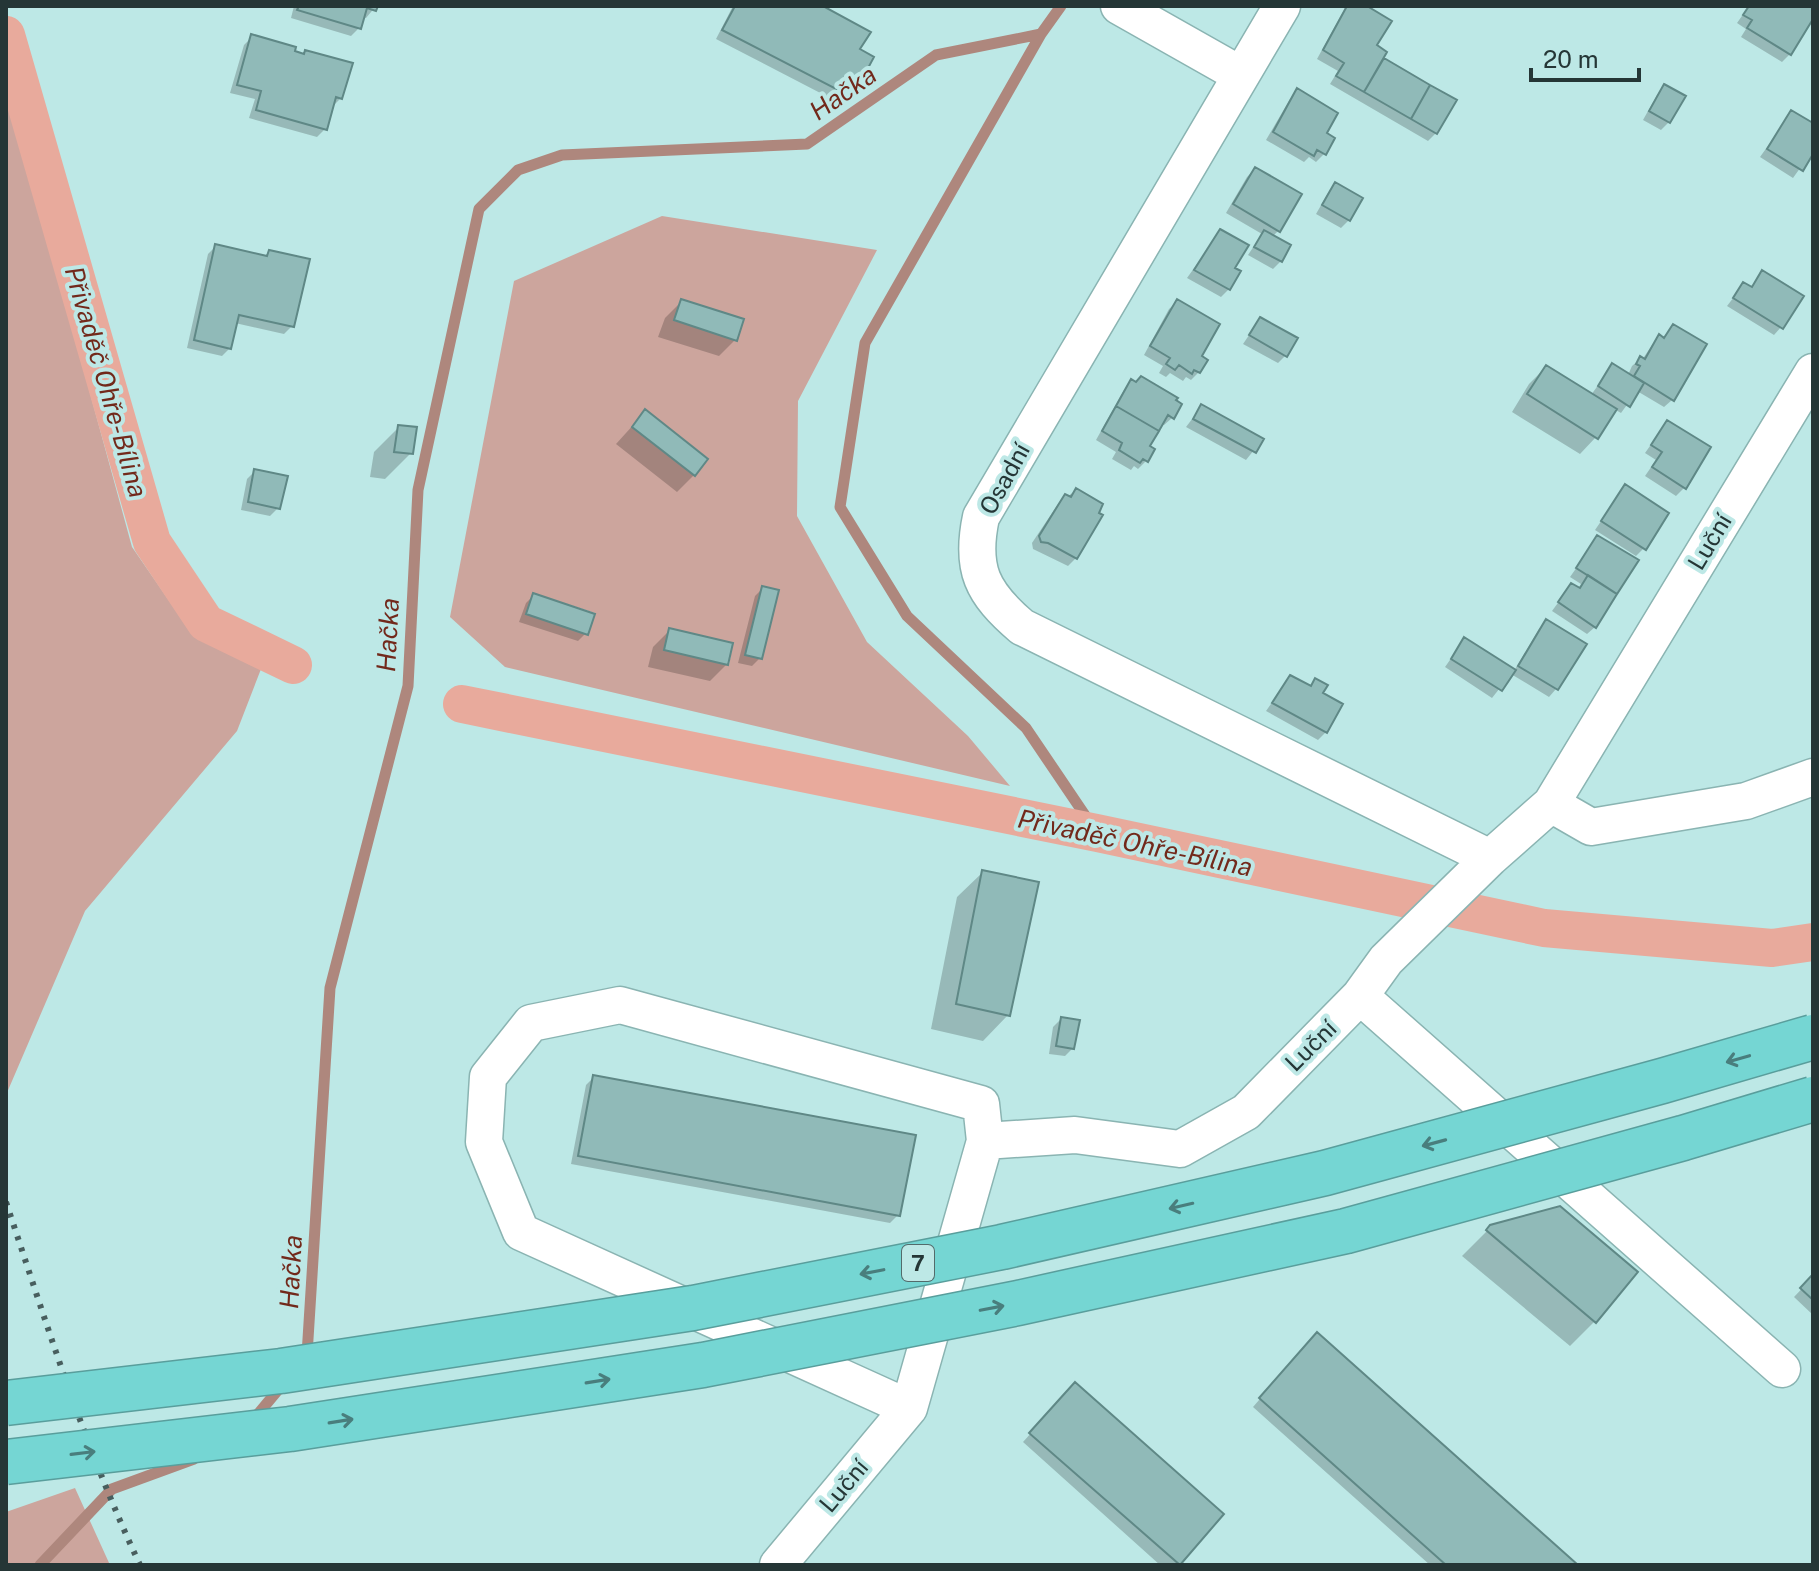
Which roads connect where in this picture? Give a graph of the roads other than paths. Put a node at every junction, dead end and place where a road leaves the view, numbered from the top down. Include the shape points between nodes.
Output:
1 (1119, 6) edge
2 (1282, 6) edge
3 (1241, 75) junction
4 (1813, 372) edge
5 (1813, 777) edge
6 (1551, 804) junction
7 (1490, 858) junction
8 (1360, 996) junction
9 (1813, 1037) edge
10 (1813, 1099) edge
11 (985, 1141) junction
12 (1782, 1369) dead end
13 (6, 1403) edge
14 (909, 1408) junction
15 (6, 1462) edge
16 (778, 1565) edge

1 - 3 street
2 - 3 street, Osadní
3 - 7 street, Osadní via 981,517 978,567 995,604 1022,627
4 - 6 street, Luční
5 - 6 street via 1746,801 1591,827
6 - 7 street, Luční
7 - 8 street, Luční via 1386,960
8 - 11 street, Luční via 1246,1112 1180,1149 1075,1135
8 - 12 street
9 -> 13 highway, 7, bridge via 1325,1173 986,1250 663,1312 281,1371
15 -> 10 highway, bridge via 290,1429 688,1367 1018,1303 1346,1231
11 - 14 street, Luční
11 - 14 street via 981,1104 620,1005 531,1023 488,1077 484,1142 521,1232
14 - 16 street, Luční

